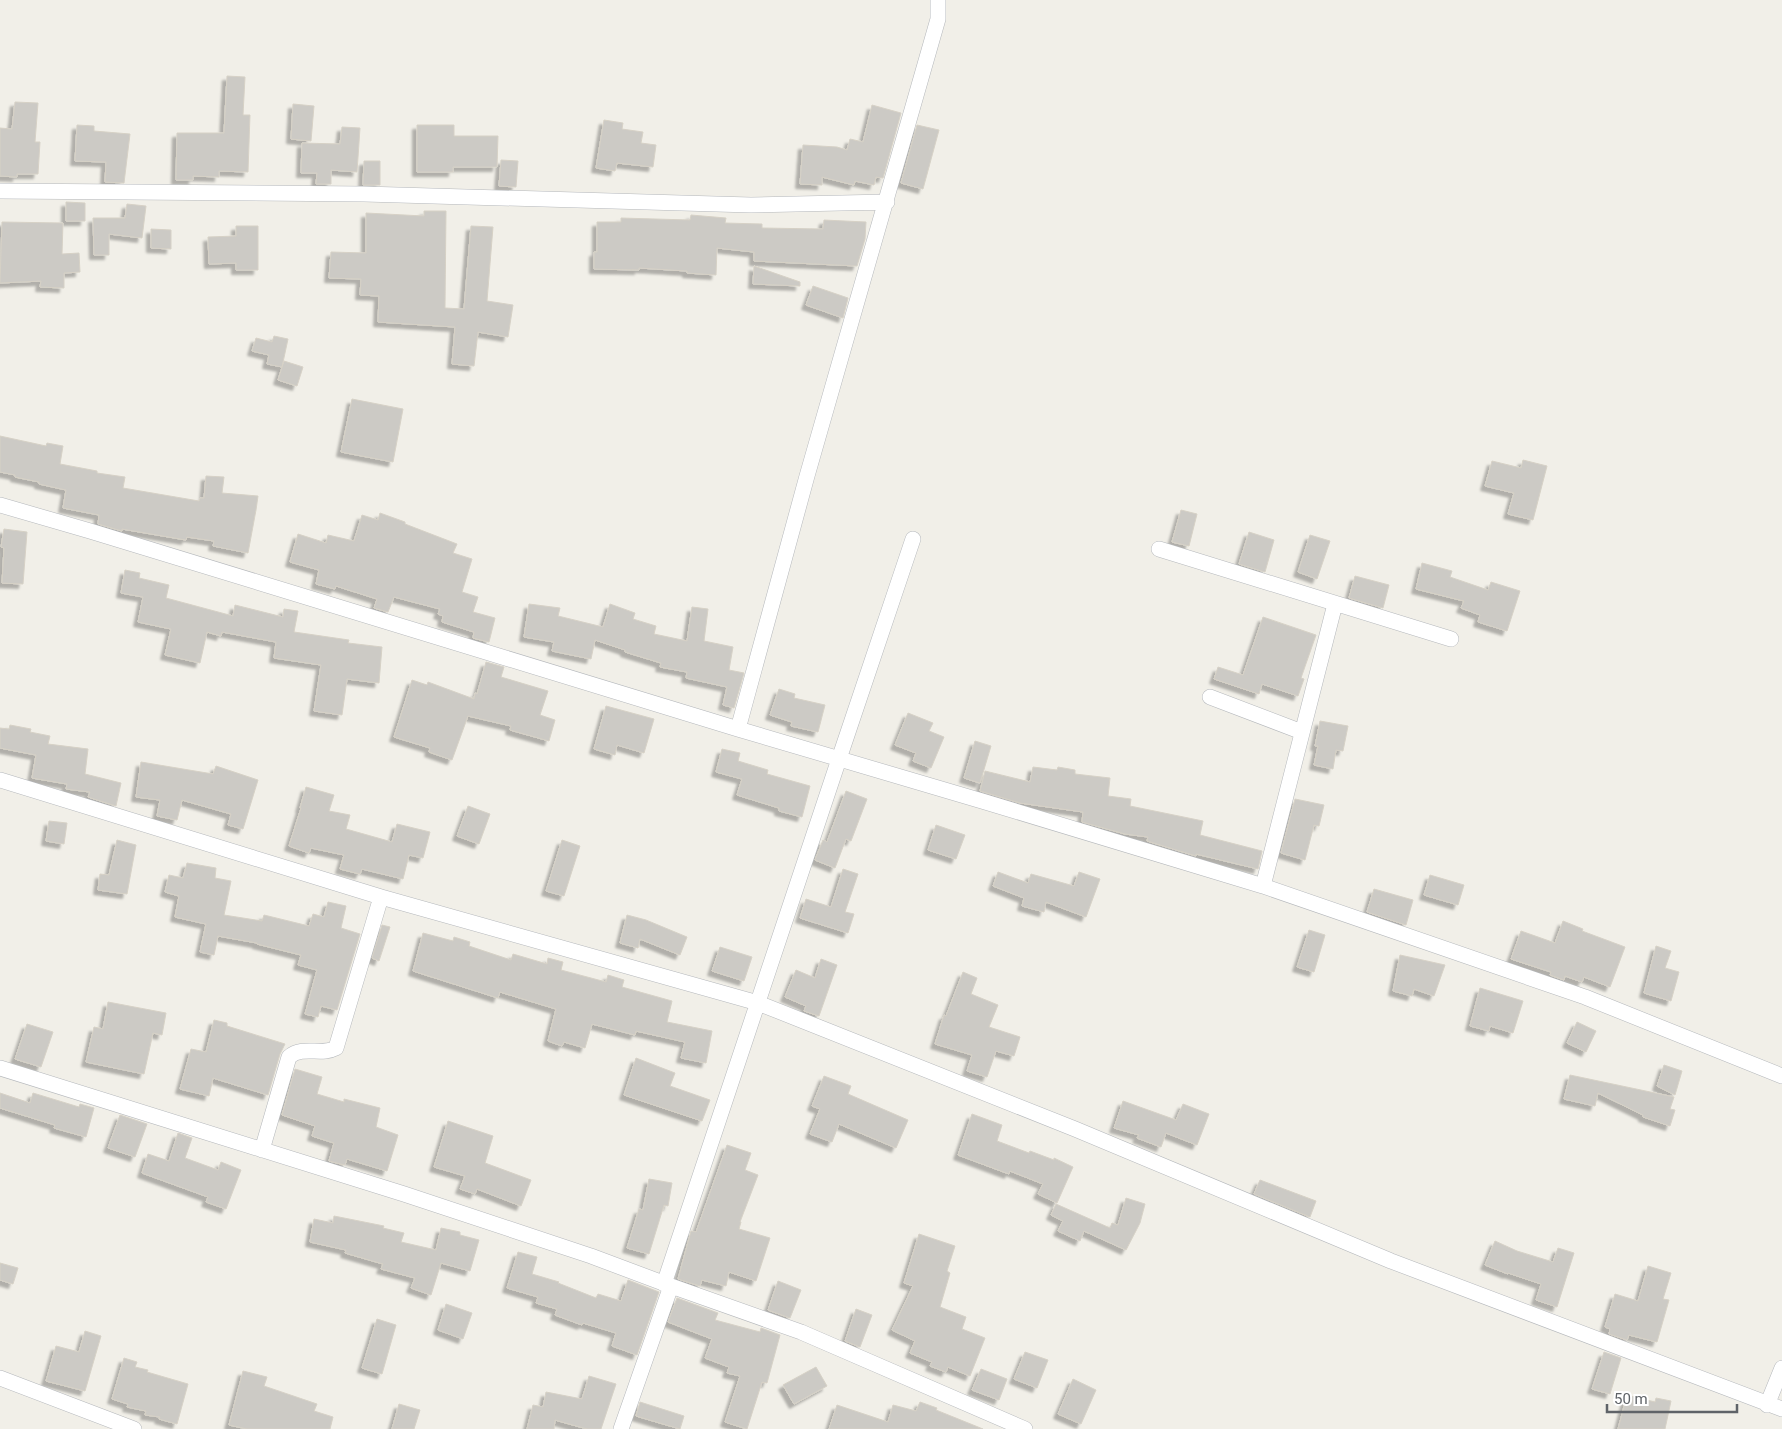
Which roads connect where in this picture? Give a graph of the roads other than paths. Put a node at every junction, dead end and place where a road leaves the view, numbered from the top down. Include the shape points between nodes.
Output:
1 (938, 0) edge
2 (0, 191) edge
3 (887, 202) junction
4 (0, 505) edge
5 (913, 539) dead end
6 (1159, 549) dead end
7 (1334, 604) junction
8 (1451, 639) dead end
9 (1210, 698) dead end
10 (738, 730) junction
11 (1302, 732) junction
12 (839, 759) junction
13 (0, 780) edge
14 (1263, 886) junction
15 (381, 897) junction
16 (758, 1003) junction
17 (0, 1068) edge
18 (1782, 1076) edge
19 (262, 1150) junction
20 (668, 1285) junction
21 (1782, 1368) edge
22 (0, 1378) edge
23 (1767, 1404) junction
24 (1782, 1409) edge
25 (134, 1429) edge
26 (622, 1429) edge
27 (1025, 1429) edge

1 - 3 street via 938,19
2 - 3 street via 364,194 751,205
3 - 10 street via 807,476
4 - 10 street
5 - 12 street
6 - 7 street
7 - 8 street
7 - 11 street
9 - 11 street
10 - 12 street
11 - 14 street
12 - 14 street
12 - 16 street
13 - 15 street
14 - 18 street via 1584,997
15 - 16 street
15 - 19 street via 336,1048 331,1051 302,1050 289,1057
16 - 20 street
16 - 23 street via 1074,1129 1391,1261
17 - 19 street
19 - 20 street via 414,1197
20 - 26 street
20 - 27 street via 801,1332
21 - 23 street
22 - 25 street
23 - 24 street

